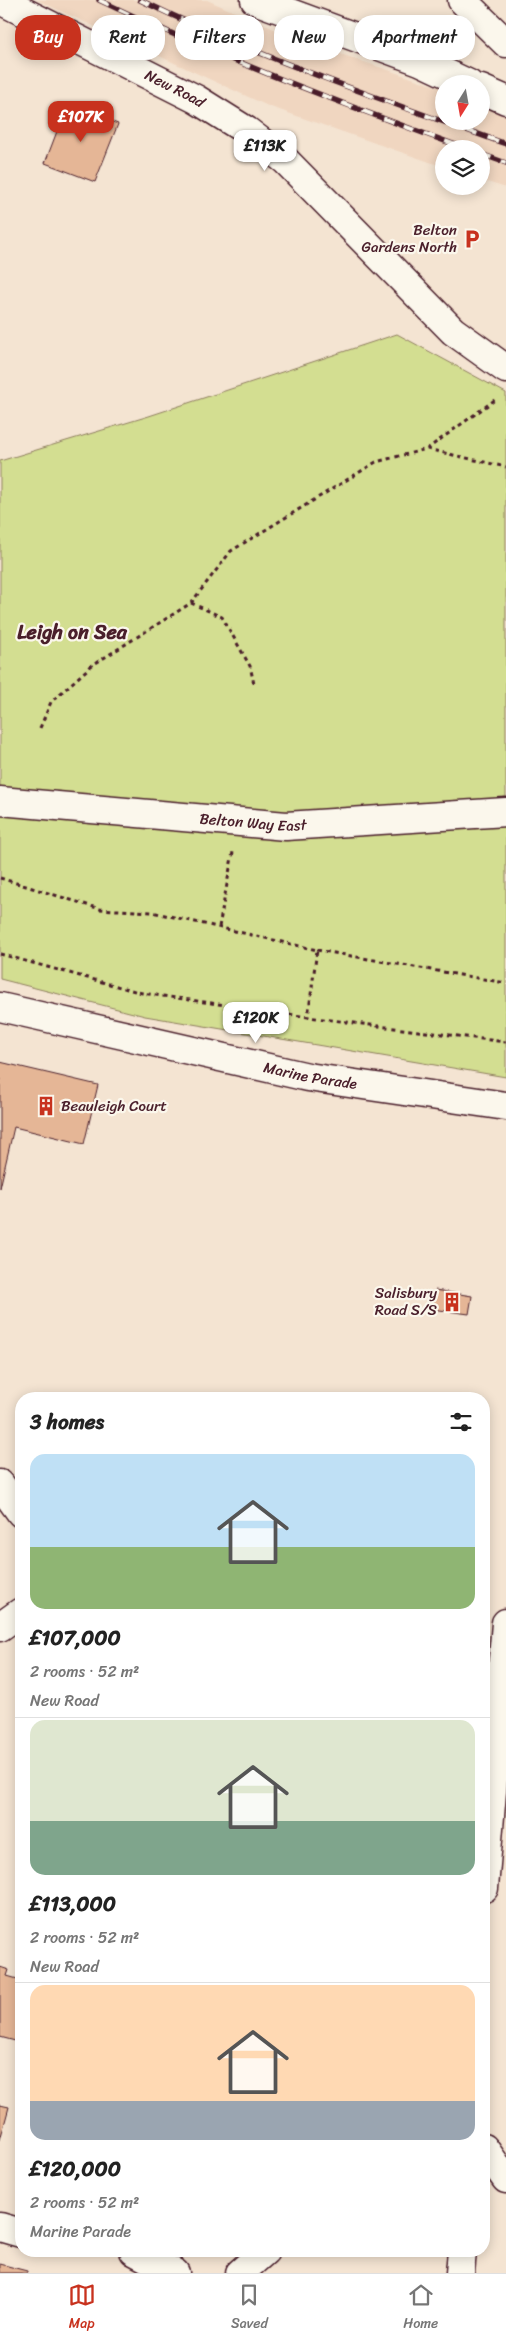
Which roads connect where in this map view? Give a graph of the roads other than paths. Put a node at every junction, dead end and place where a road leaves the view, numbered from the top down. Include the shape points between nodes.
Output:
1 (0, 0) edge
2 (255, 0) edge
3 (462, 0) edge
4 (506, 43) edge
5 (450, 75) edge
6 (490, 93) edge
7 (506, 100) edge
8 (506, 369) edge
9 (0, 801) edge
10 (506, 812) edge
11 (0, 1007) edge
12 (506, 1106) edge
13 (0, 1484) edge
14 (15, 1505) edge
15 (15, 1616) edge
16 (506, 1623) edge
17 (0, 1627) edge
18 (490, 1816) edge
19 (490, 2156) edge
20 (506, 2179) edge
21 (0, 2227) edge
22 (15, 2231) edge
23 (145, 2257) edge
24 (258, 2257) edge
25 (461, 2257) edge
26 (175, 2273) edge
27 (240, 2273) edge
28 (460, 2273) edge

1 - 8 street, New Road via 196,99 247,131 285,160 453,331
2 - 5 street
3 - 4 street
6 - 7 street
9 - 10 street, Belton Way East via 286,826
11 - 12 street, Marine Parade via 308,1077
13 - 14 street
15 - 17 street
16 - 18 street
19 - 20 street
21 - 22 street
23 - 26 street
24 - 27 street
25 - 28 street

